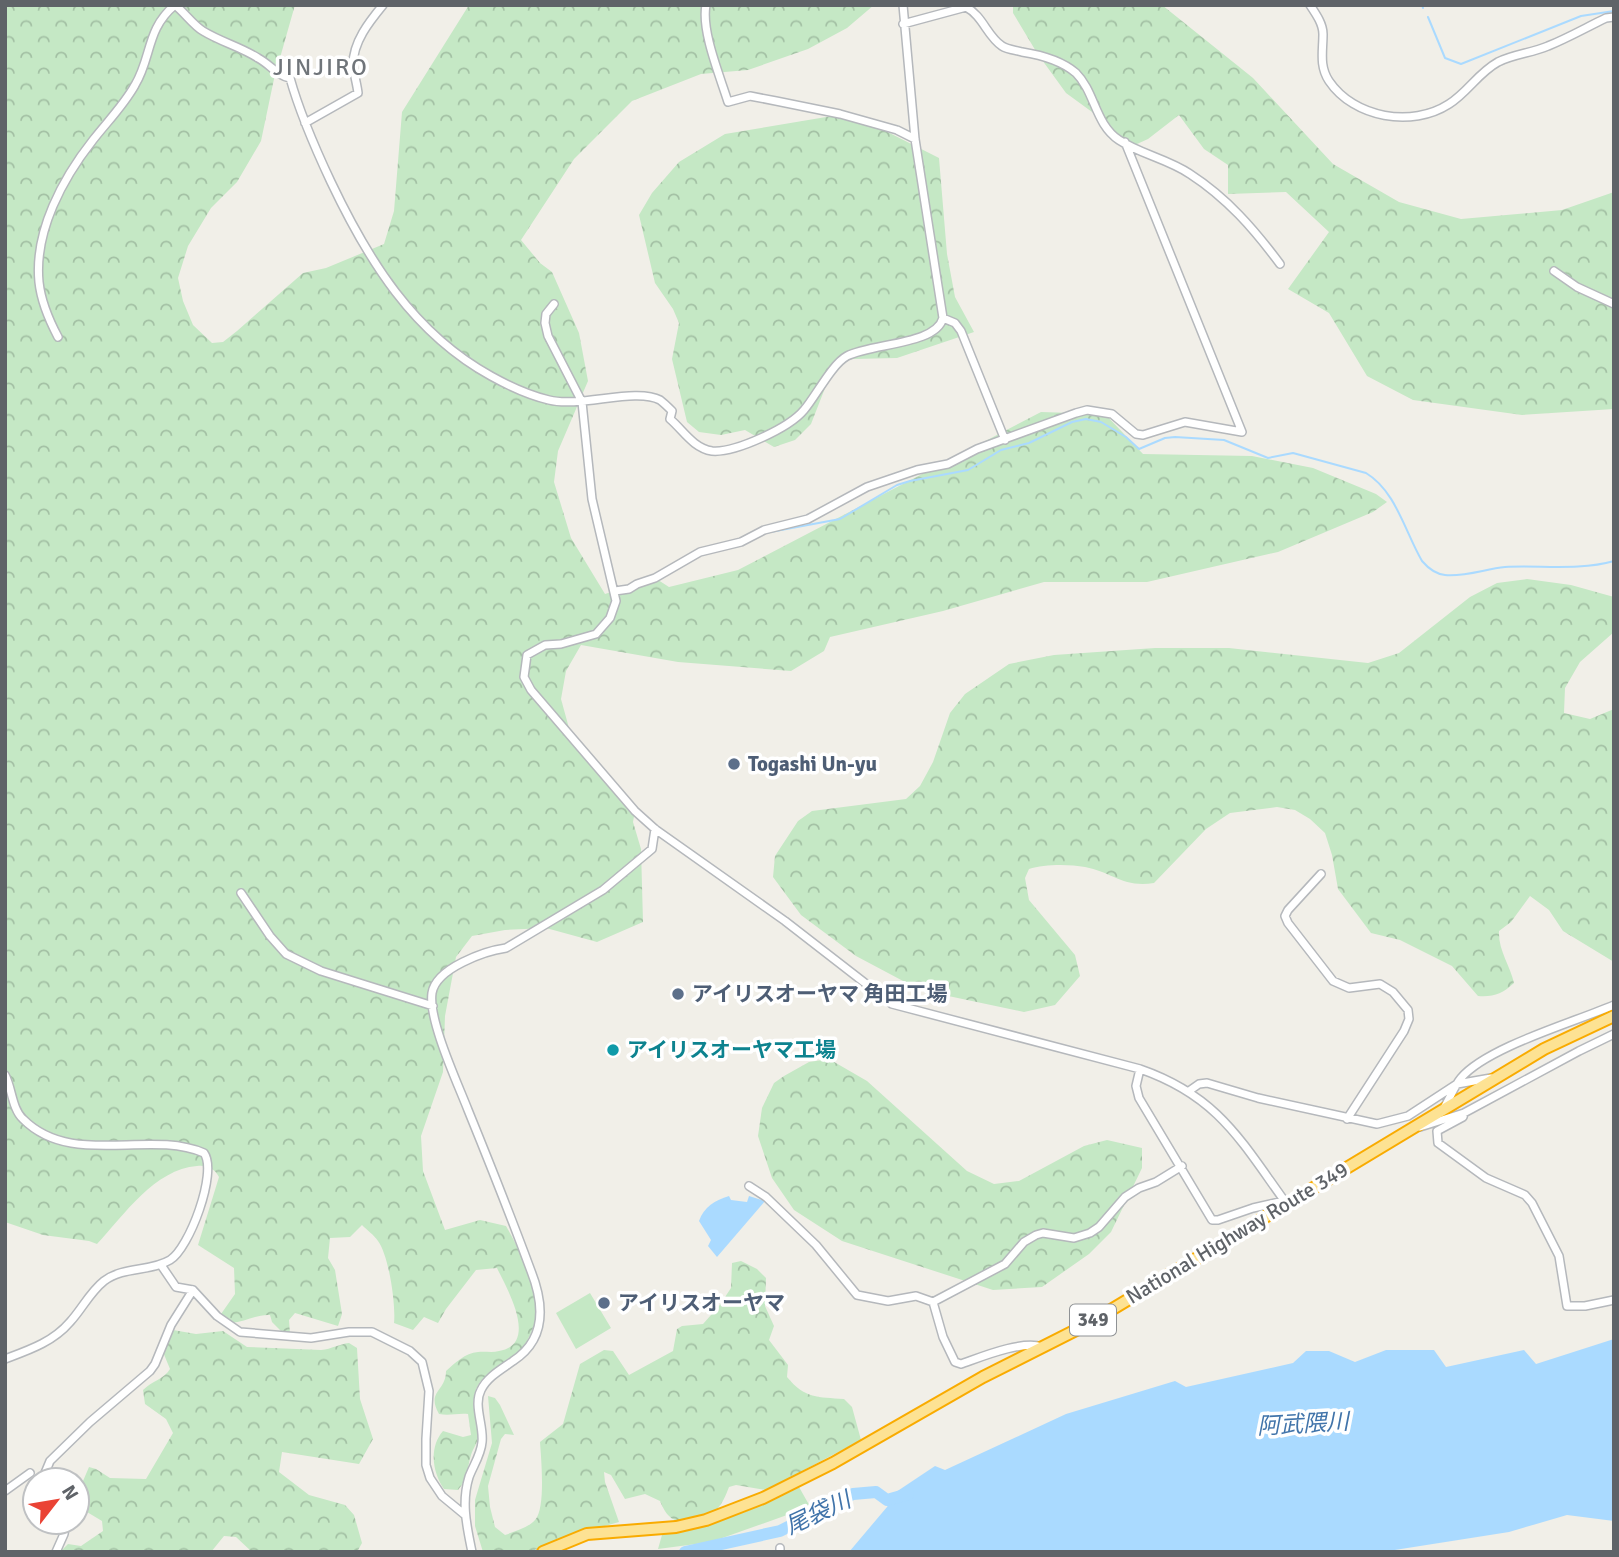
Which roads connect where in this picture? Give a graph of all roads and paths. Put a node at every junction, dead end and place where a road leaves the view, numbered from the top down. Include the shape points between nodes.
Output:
1 (383, 5) edge
2 (706, 5) edge
3 (903, 5) edge
4 (1310, 5) edge
5 (1614, 17) edge
6 (903, 24) junction
7 (305, 123) junction
8 (915, 139) junction
9 (1125, 142) junction
10 (1280, 264) dead end
11 (1554, 271) dead end
12 (554, 304) dead end
13 (1614, 304) edge
14 (943, 318) junction
15 (58, 337) dead end
16 (582, 402) junction
17 (1005, 440) junction
18 (615, 591) junction
19 (655, 829) junction
20 (1321, 874) dead end
21 (241, 893) dead end
22 (1614, 1005) edge
23 (433, 1006) junction
24 (1614, 1016) edge
25 (1614, 1034) edge
26 (1140, 1069) junction
27 (5, 1075) edge
28 (1492, 1078) junction
29 (1457, 1084) junction
30 (1189, 1091) junction
31 (1446, 1106) junction
32 (1464, 1113) junction
33 (1347, 1119) junction
34 (1413, 1126) junction
35 (1182, 1166) junction
36 (749, 1186) dead end
37 (1285, 1202) junction
38 (161, 1265) junction
39 (193, 1290) junction
40 (1614, 1300) edge
41 (933, 1302) junction
42 (1042, 1347) junction
43 (5, 1359) edge
44 (48, 1466) edge
45 (21, 1479) edge
46 (5, 1491) edge
47 (465, 1515) junction
48 (63, 1536) edge
49 (56, 1552) edge
50 (472, 1552) edge
51 (543, 1552) edge

1 - 7 street via 358,43 353,64 358,93
2 - 8 street via 711,45 728,102 750,96 776,101 840,114
3 - 6 street
4 - 5 street via 1323,33 1320,53 1324,69 1340,95 1370,111 1411,117 1450,104 1480,74 1506,58 1548,46
6 - 8 street
6 - 9 street via 970,8 1001,45 1070,68 1087,88 1103,124
7 - 15 street via 290,78 201,30 175,5 163,15 137,82 80,157 49,217 39,283
7 - 16 street via 345,211 406,308 470,365 509,386 552,401
8 - 14 street
9 - 10 street via 1190,174 1231,206
9 - 17 street via 1242,432 1185,422 1143,435 1112,414 1087,410
11 - 13 street
12 - 16 street via 546,314 548,336
14 - 16 street via 939,328 925,337 846,357 797,417 728,450 711,451 688,438 660,400 634,396
14 - 17 street via 956,323 961,331
16 - 18 street via 592,499
17 - 18 street via 948,464 867,487 808,519 700,552 656,578
18 - 19 street via 610,618 596,634 545,645 527,655 524,677 601,774
19 - 23 street via 652,849 603,890 506,948 446,971 431,994
19 - 26 street via 892,1004
20 - 33 street via 1288,910 1288,923 1333,981 1349,988 1380,984 1408,1010 1409,1019
21 - 23 street via 286,954 321,971
22 - 29 street via 1503,1051 1472,1068
23 - 47 street via 439,1036 531,1270 541,1311 532,1343 480,1391 482,1442 468,1480
24 - 28 highway, National Highway Route 349 / 349
25 - 32 street
26 - 30 street
26 - 35 street via 1136,1091
27 - 38 street via 21,1118 43,1133 87,1146 180,1146 204,1153 209,1175 200,1205 179,1254
28 - 29 street
28 - 31 highway, National Highway Route 349 / 349
29 - 31 street
29 - 33 street via 1399,1120 1377,1124
30 - 33 street via 1207,1083
30 - 37 street via 1233,1130
31 - 34 highway, National Highway Route 349 / 349
32 - 34 street
32 - 40 street via 1437,1131 1438,1143 1486,1178 1525,1195 1532,1203 1559,1256 1567,1306
34 - 37 highway, National Highway Route 349 / 349
35 - 37 street via 1216,1221
35 - 41 street via 1125,1197 1090,1233 1074,1238 1036,1235 1006,1264
36 - 41 street via 816,1245 856,1295 888,1301 916,1296
37 - 42 highway, National Highway Route 349 / 349 via 1086,1325
38 - 39 street via 176,1287
38 - 43 street via 106,1280 62,1331
39 - 44 street via 171,1325 155,1364
39 - 47 street via 240,1332 312,1338 372,1332 410,1351 422,1362 429,1391 425,1439 430,1478 442,1496
41 - 42 street via 943,1337 957,1363 1016,1347
42 - 51 highway, National Highway Route 349 / 349 via 833,1463 733,1511 676,1527 587,1534
45 - 46 street
47 - 50 street
48 - 49 street

